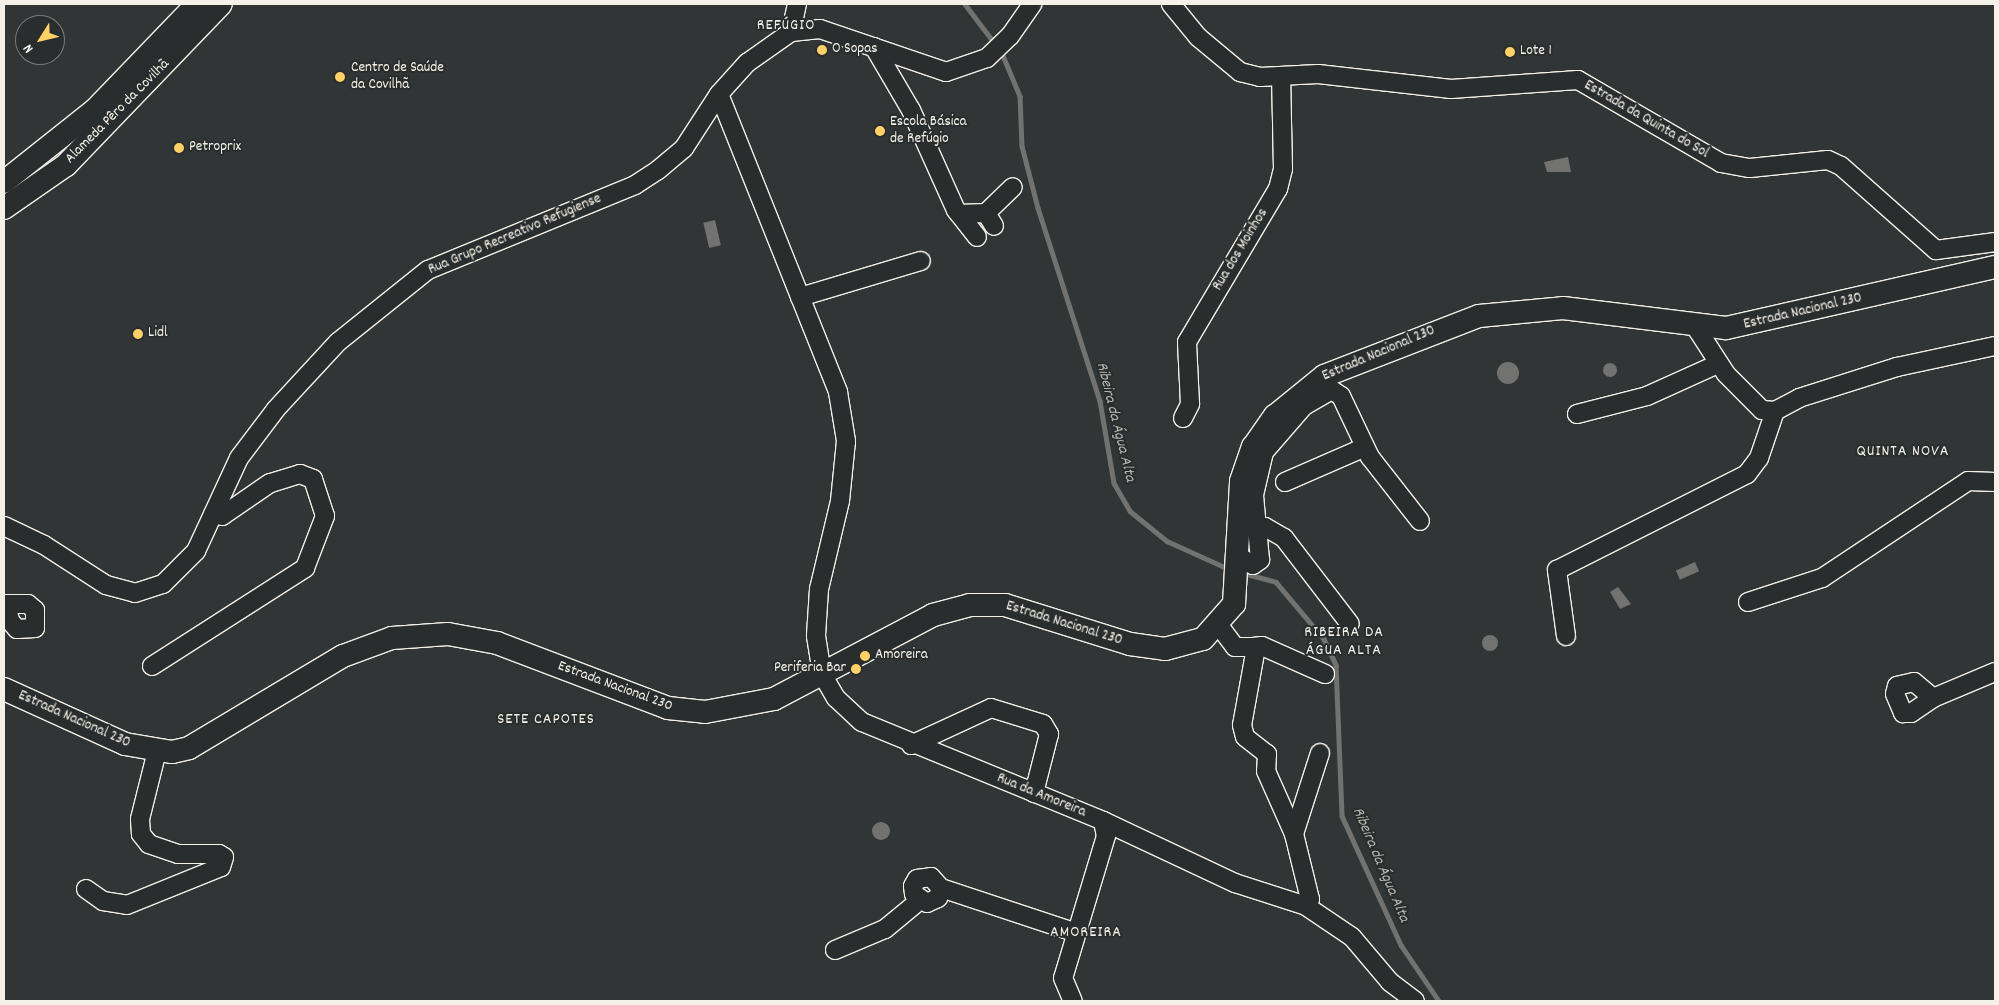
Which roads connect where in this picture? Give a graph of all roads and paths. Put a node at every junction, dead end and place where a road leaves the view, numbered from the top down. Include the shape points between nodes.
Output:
1 (197, 4) edge
2 (222, 4) edge
3 (797, 4) edge
4 (1032, 4) edge
5 (1170, 4) edge
6 (791, 32) junction
7 (874, 47) junction
8 (1281, 76) junction
9 (719, 94) junction
10 (4, 182) edge
11 (1013, 187) dead end
12 (4, 208) edge
13 (959, 214) junction
14 (977, 237) dead end
15 (1995, 242) edge
16 (921, 261) dead end
17 (1995, 267) edge
18 (800, 297) junction
19 (1695, 326) junction
20 (1995, 346) edge
21 (1718, 364) junction
22 (1775, 411) junction
23 (1577, 414) dead end
24 (1183, 418) dead end
25 (1365, 446) junction
26 (1285, 482) dead end
27 (1995, 482) edge
28 (213, 513) junction
29 (1420, 521) dead end
30 (4, 526) edge
31 (1255, 528) junction
32 (1237, 566) junction
33 (1748, 602) dead end
34 (1217, 623) junction
35 (1350, 624) dead end
36 (1566, 636) dead end
37 (1253, 647) junction
38 (152, 666) dead end
39 (1995, 672) edge
40 (822, 674) junction
41 (1325, 674) dead end
42 (4, 689) edge
43 (1933, 698) dead end
44 (911, 745) junction
45 (157, 751) junction
46 (1320, 752) dead end
47 (1034, 793) junction
48 (1103, 821) junction
49 (1294, 834) junction
50 (86, 889) dead end
51 (1306, 906) junction
52 (1074, 932) junction
53 (834, 950) dead end
54 (1073, 1001) edge
55 (1416, 1001) edge

1 - 10 main road, Alameda Pêro da Covilhã via 88,116
2 - 12 main road, Alameda Pêro da Covilhã via 66,165
3 - 6 street
4 - 7 street, Rua Grupo Recreativo Refugiense via 1005,41 991,53 946,72
5 - 8 street, Estrada da Quinta do Sol via 1198,37 1240,72
6 - 7 street, Rua Grupo Recreativo Refugiense via 820,28
6 - 9 street, Rua Grupo Recreativo Refugiense via 747,63
7 - 13 street via 911,110
8 - 15 street, Estrada da Quinta do Sol via 1318,74 1451,89 1578,80 1720,163 1750,168 1828,160 1841,166 1936,250
8 - 24 street, Rua dos Moinhos via 1283,169 1278,189 1187,342 1190,404
9 - 18 street
9 - 28 street, Rua Grupo Recreativo Refugiense via 684,148 635,185 428,270 370,313 276,409 238,458
11 - 13 street via 990,220
13 - 14 street
16 - 18 street
17 - 19 main road, Estrada Nacional 230 via 1758,324 1726,328
18 - 40 street via 838,392 846,441 840,501 818,589 816,636
19 - 21 street
19 - 32 main road, Estrada Nacional 230 via 1563,308 1517,310 1446,326 1324,376 1275,416 1253,447 1241,481
20 - 22 street via 1897,367 1799,398
21 - 22 street via 1762,410
21 - 23 street via 1647,396
22 - 36 street via 1762,450 1747,474 1557,570
25 - 26 street
25 - 29 street
25 - 31 street via 1341,396 1332,390 1304,406 1264,452 1254,494
27 - 33 street via 1968,481 1822,578
28 - 30 street, Rua Grupo Recreativo Refugiense via 196,551 178,573 148,592 135,593 106,585 44,545
28 - 38 street via 222,516 270,483 300,474 313,479 325,516 305,568
31 - 32 street via 1260,560 1253,565
31 - 35 street via 1266,527 1284,538
32 - 34 main road, Estrada Nacional 230 via 1234,604
34 - 37 street via 1235,647
34 - 40 main road, Estrada Nacional 230 via 1203,639 1165,650 1130,644 1004,605 970,605 933,615
37 - 41 street via 1262,646
37 - 49 street via 1242,725 1245,737 1267,754 1266,771
39 - 43 street
40 - 44 street, Rua da Amoreira via 836,698 862,722
40 - 45 main road, Estrada Nacional 230 via 774,699 705,712 668,708 497,643 448,634 392,638 343,656 189,748
42 - 45 main road, Estrada Nacional 230 via 125,744
44 - 47 street, Rua da Amoreira
44 - 47 street via 991,708 1042,724 1049,734
45 - 50 street via 140,819 141,834 149,844 178,854 219,854 224,857 221,868 127,905 103,902
46 - 49 street
47 - 48 street, Rua da Amoreira
48 - 51 street via 1235,884
48 - 52 street, Rua da Amoreira via 1106,836
49 - 51 street via 1310,898
51 - 55 street via 1352,937 1390,982
52 - 53 street via 941,888 931,877 917,879 913,886 920,900 885,930
52 - 54 street, Rua da Amoreira via 1063,978

